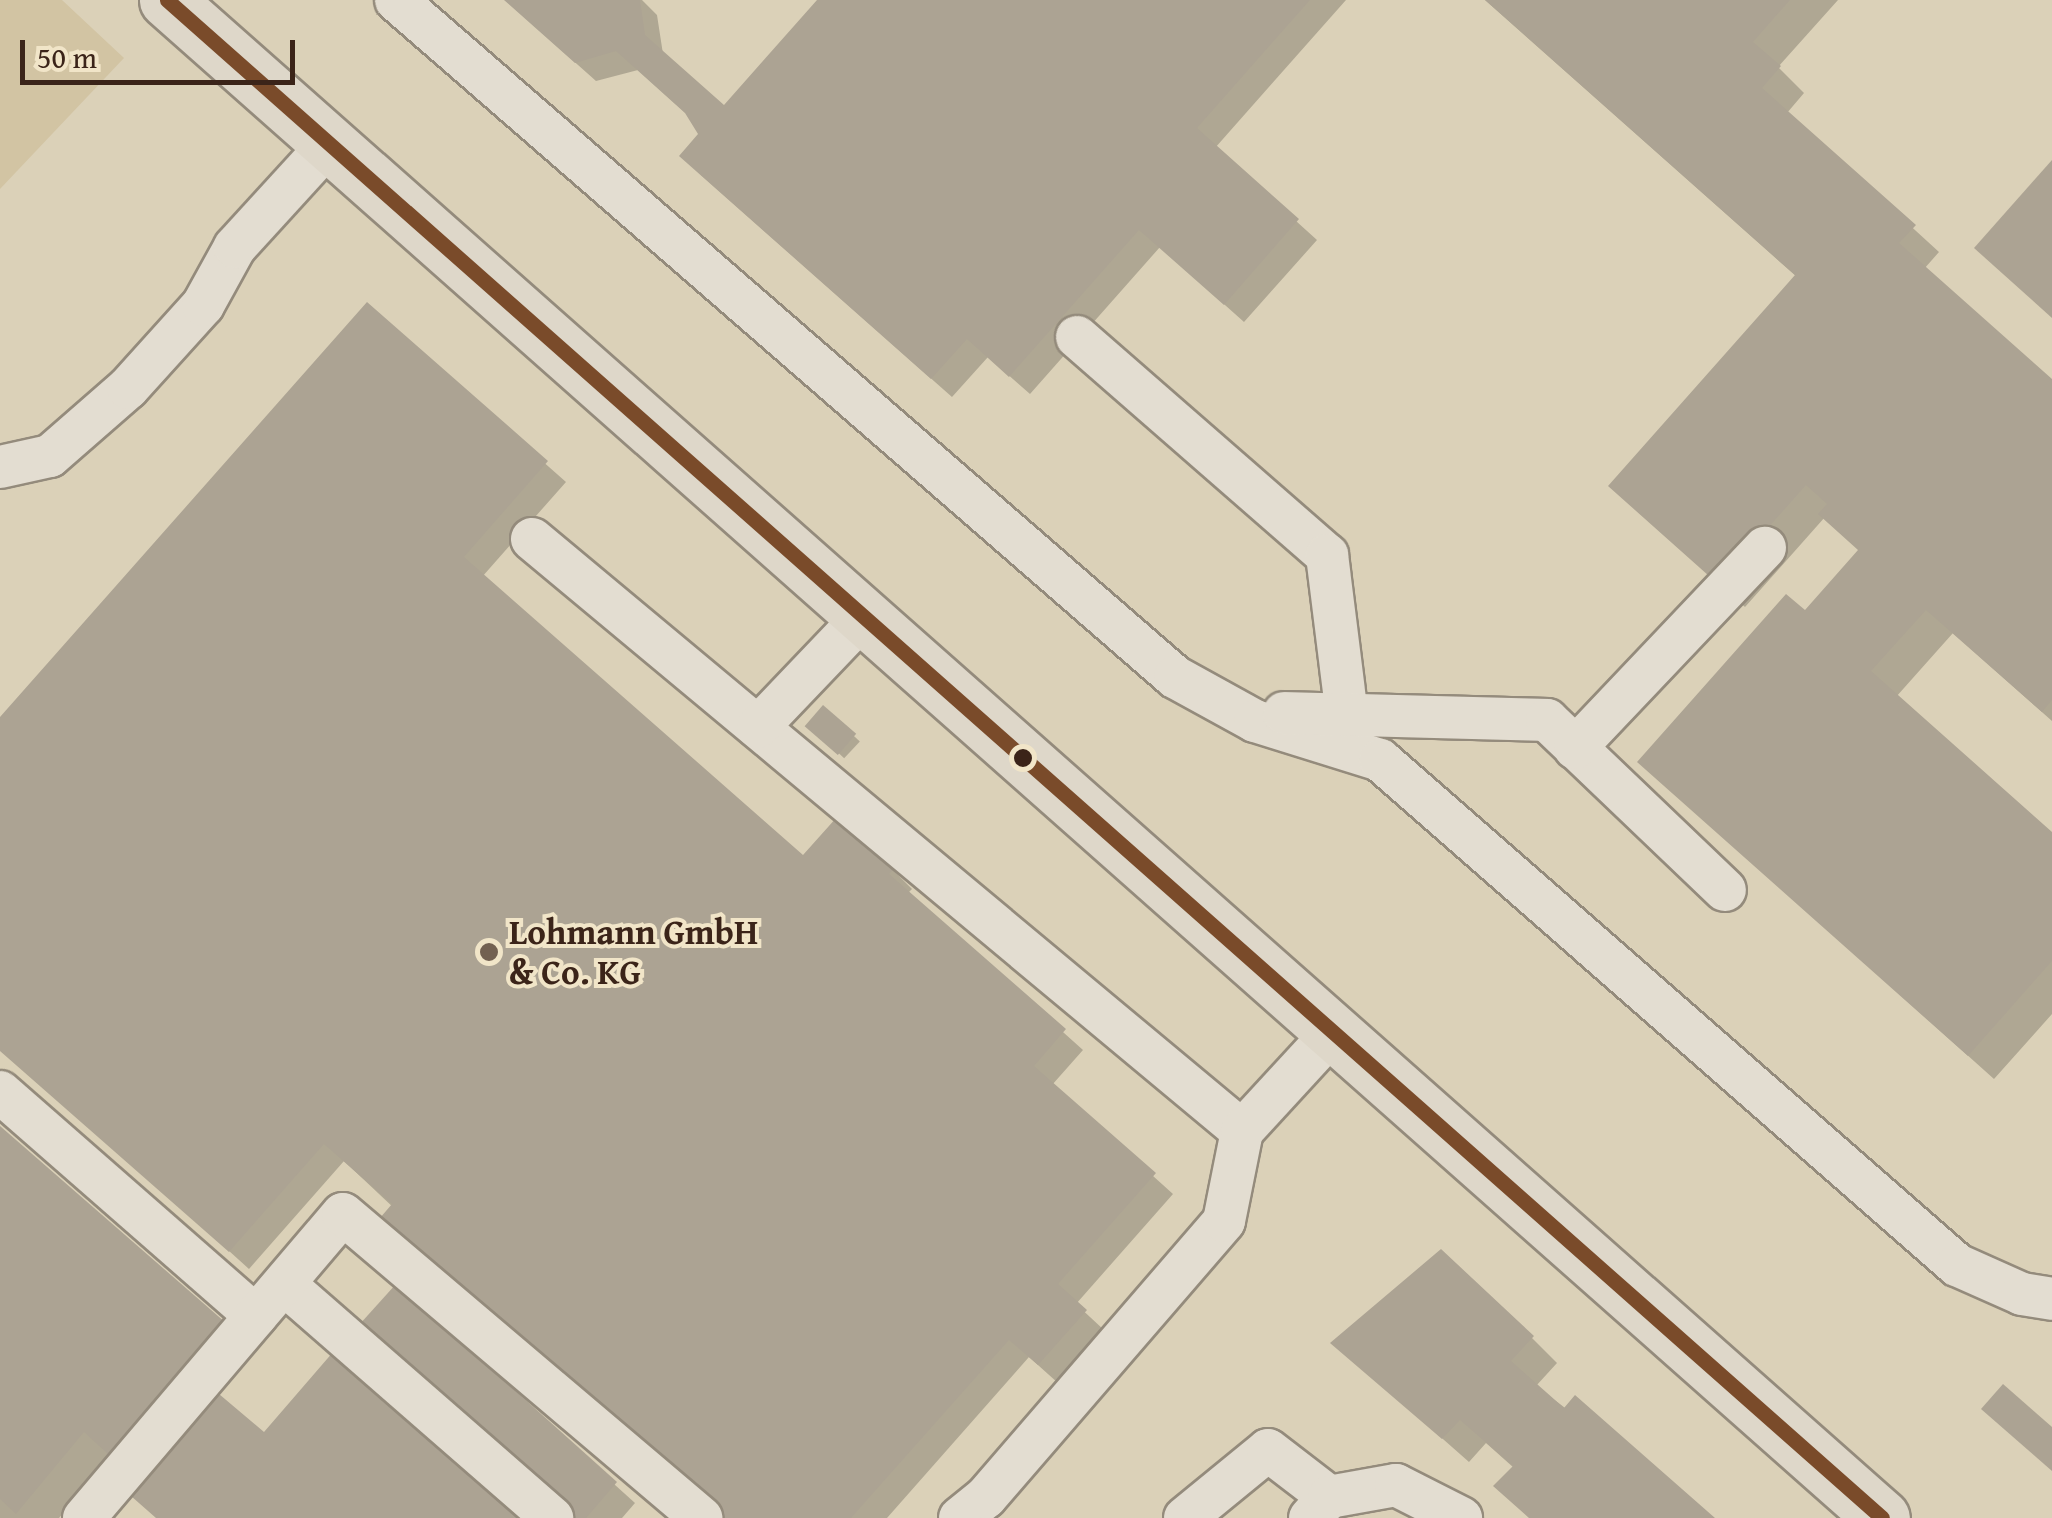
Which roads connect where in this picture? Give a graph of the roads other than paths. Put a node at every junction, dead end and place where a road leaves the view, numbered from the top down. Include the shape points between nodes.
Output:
1 (167, 0) edge
2 (396, 0) edge
3 (330, 144) junction
4 (1077, 337) dead end
5 (0, 467) edge
6 (532, 539) dead end
7 (1766, 548) dead end
8 (862, 617) junction
9 (1234, 712) junction
10 (1347, 714) junction
11 (758, 728) junction
12 (1576, 748) junction
13 (1726, 890) dead end
14 (1332, 1032) junction
15 (0, 1092) edge
16 (1242, 1130) junction
17 (284, 1284) junction
18 (2052, 1299) edge
19 (256, 1316) junction
20 (1319, 1508) edge
21 (89, 1516) edge
22 (552, 1518) edge
23 (701, 1518) edge
24 (960, 1518) edge
25 (1185, 1518) edge
26 (1461, 1518) edge
27 (1882, 1518) edge

1 - 3 main road
2 - 9 lane via 1175,677
3 - 5 lane via 235,247 203,304 128,388 50,456
3 - 8 main road
4 - 10 lane via 1328,554
6 - 11 lane
7 - 12 lane
8 - 11 lane
8 - 14 main road
9 - 10 lane
9 - 18 lane via 1356,749 1393,769 1958,1265 2022,1294
10 - 12 lane via 1547,720
11 - 16 lane
12 - 13 lane
14 - 16 lane
14 - 27 main road
15 - 19 lane
16 - 24 lane via 1224,1221 986,1497
17 - 19 lane
17 - 22 lane
17 - 23 lane via 343,1214
19 - 21 lane
20 - 25 lane via 1268,1450
20 - 26 lane via 1396,1485

